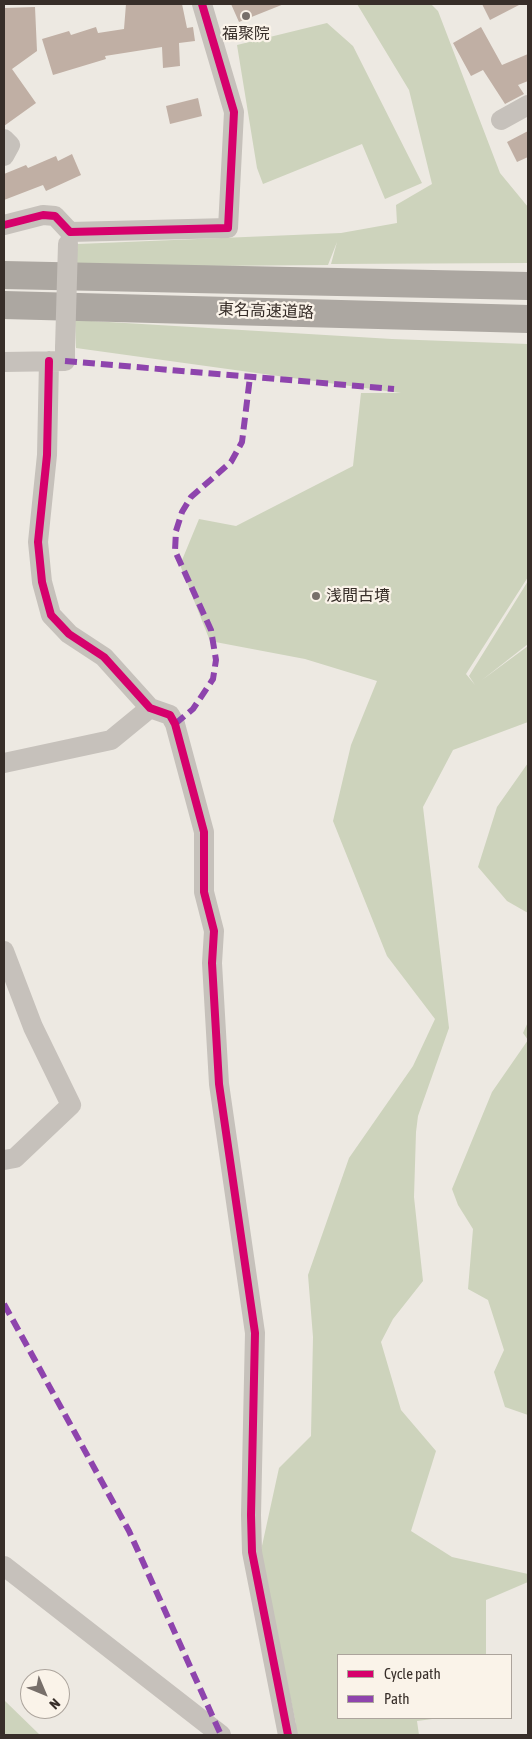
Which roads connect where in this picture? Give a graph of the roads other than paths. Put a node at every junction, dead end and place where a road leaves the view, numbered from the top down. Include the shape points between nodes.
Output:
1 (202, 4) edge
2 (528, 104) edge
3 (501, 120) dead end
4 (4, 139) edge
5 (4, 156) edge
6 (4, 225) edge
7 (69, 238) junction
8 (4, 275) edge
9 (528, 286) edge
10 (4, 305) edge
11 (528, 319) edge
12 (49, 361) junction
13 (4, 362) edge
14 (150, 708) junction
15 (4, 763) edge
16 (4, 951) edge
17 (4, 1160) edge
18 (4, 1566) edge
19 (221, 1735) edge
20 (288, 1735) edge

1 - 7 street via 234,112 228,228
2 - 3 street
4 - 5 street via 10,145
6 - 7 street via 43,215 55,216
7 - 12 street, bridge via 65,361
8 - 9 highway, 東名高速道路
10 - 11 highway, 東名高速道路
12 - 13 street
12 - 14 street via 47,455 38,542 42,582 51,615 69,634 104,657
14 - 15 street via 111,740
14 - 20 street via 170,715 175,724 204,832 204,892 214,932 212,963 219,1084 255,1333 252,1552
16 - 17 street via 33,1027 71,1105 14,1158
18 - 19 street

